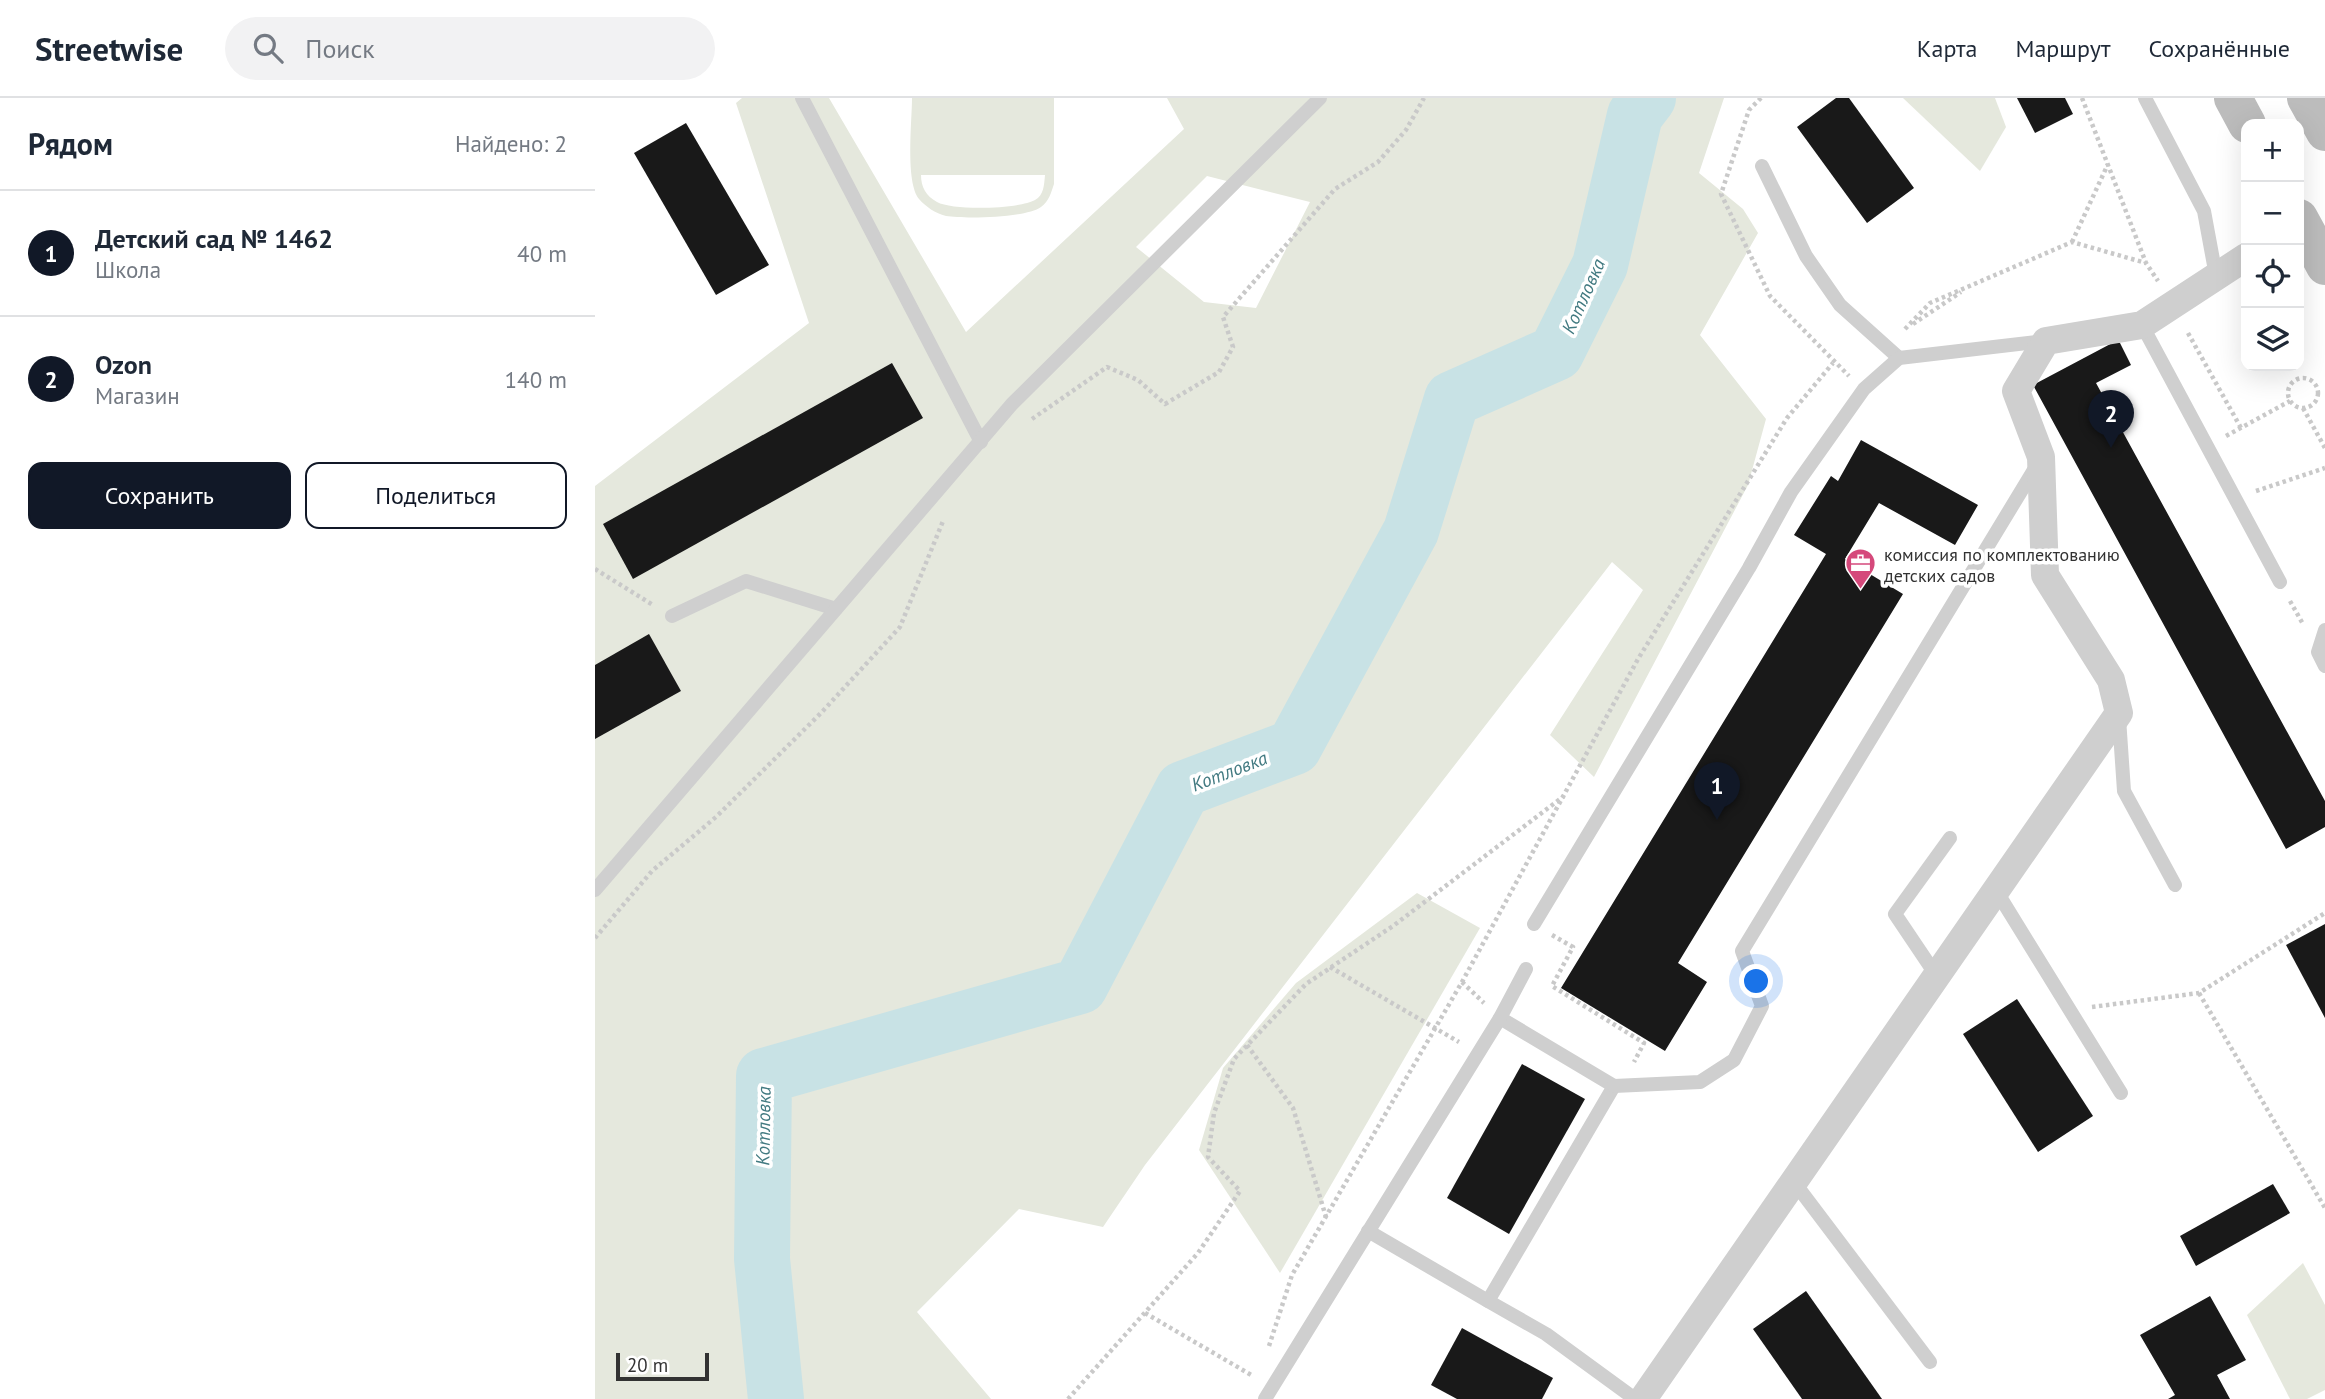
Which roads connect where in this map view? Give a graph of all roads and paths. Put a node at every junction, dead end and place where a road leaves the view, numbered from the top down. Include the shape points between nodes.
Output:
1 (802, 98) edge
2 (1320, 98) edge
3 (1424, 98) edge
4 (1761, 98) edge
5 (2082, 98) edge
6 (2145, 98) edge
7 (2233, 98) edge
8 (2306, 98) edge
9 (2244, 119) edge
10 (2325, 132) edge
11 (2109, 163) junction
12 (1762, 166) dead end
13 (2304, 229) edge
14 (2072, 242) junction
15 (2241, 260) edge
16 (2146, 263) junction
17 (2325, 266) edge
18 (2216, 276) junction
19 (1970, 286) junction
20 (2161, 286) dead end
21 (2142, 325) junction
22 (2187, 333) dead end
23 (2046, 341) junction
24 (1899, 358) junction
25 (2325, 381) edge
26 (2317, 386) junction
27 (2290, 401) junction
28 (2303, 408) junction
29 (1028, 422) dead end
30 (981, 442) junction
31 (2325, 448) edge
32 (2041, 457) junction
33 (2325, 468) edge
34 (2235, 498) junction
35 (947, 511) dead end
36 (595, 569) edge
37 (2280, 582) joint
38 (836, 609) junction
39 (672, 616) joint
40 (2325, 630) edge
41 (2318, 652) junction
42 (2325, 666) edge
43 (2119, 713) junction
44 (1567, 793) junction
45 (1950, 838) dead end
46 (600, 875) edge
47 (2175, 885) dead end
48 (595, 890) edge
49 (1997, 892) junction
50 (2325, 913) edge
51 (1534, 924) joint
52 (595, 939) edge
53 (1331, 967) junction
54 (1526, 969) dead end
55 (1935, 975) junction
56 (2199, 993) junction
57 (2070, 1010) junction
58 (1500, 1018) junction
59 (1436, 1028) junction
60 (1644, 1043) dead end
61 (1248, 1045) junction
62 (1478, 1053) junction
63 (1614, 1086) junction
64 (2121, 1093) dead end
65 (1794, 1182) junction
66 (2325, 1209) edge
67 (1326, 1217) junction
68 (1369, 1231) junction
69 (1488, 1301) junction
70 (1145, 1313) junction
71 (1930, 1362) dead end
72 (1258, 1378) junction
73 (1273, 1386) junction
74 (1252, 1389) dead end
75 (1068, 1399) edge
76 (1265, 1399) edge
77 (1635, 1399) edge
78 (1643, 1399) edge

1 - 30 lane
2 - 30 lane via 1012,404
3 - 29 path via 1406,130 1378,162 1335,188 1223,317 1233,348 1219,372 1165,404 1138,380 1107,366
4 - 44 path via 1749,110 1721,194 1770,296 1833,363 1787,418 1638,659
5 - 11 path
6 - 18 lane via 2204,211
7 - 9 main road
8 - 10 main road
11 - 14 path
11 - 16 path
12 - 24 lane via 1806,256 1840,305
13 - 17 main road
14 - 16 path
14 - 19 path
15 - 18 street
16 - 20 path
18 - 21 street
19 - 19 path via 1927,314 1905,329 1930,303
21 - 23 street
21 - 34 lane
22 - 27 path via 2241,428
23 - 24 lane
23 - 32 street via 2016,391
24 - 51 lane via 1864,389 1791,492
25 - 26 path
26 - 27 path via 2310,379 2295,379 2289,386
26 - 28 path via 2316,401
27 - 28 path
28 - 31 path
30 - 38 lane
32 - 43 street via 2045,575 2111,681
32 - 63 lane via 1742,951 1762,1006 1734,1060 1700,1082
33 - 34 path
34 - 37 lane
35 - 52 path via 900,626 735,799 652,871
36 - 39 path
37 - 41 path
38 - 39 lane via 746,581
38 - 46 lane
40 - 41 lane
41 - 42 lane
43 - 47 lane via 2123,792
43 - 49 street
44 - 53 path via 1393,926
44 - 59 path
45 - 55 lane via 1895,914
46 - 48 lane
49 - 55 street
49 - 57 lane
50 - 56 path
51 - 60 path via 1573,947 1552,986
53 - 59 path
53 - 61 path via 1306,984
54 - 58 lane
55 - 65 street
56 - 57 path
56 - 66 path
57 - 64 lane
58 - 62 lane
58 - 63 lane
59 - 62 path
59 - 67 path
61 - 67 path via 1293,1108
61 - 70 path via 1234,1059 1214,1113 1208,1157 1240,1191 1198,1254
62 - 68 lane
63 - 69 lane
65 - 71 lane
65 - 78 street
67 - 72 path via 1292,1275
68 - 69 lane
68 - 73 lane
69 - 77 lane via 1546,1334
70 - 72 path
70 - 75 path
72 - 73 path
72 - 74 path
73 - 76 lane

